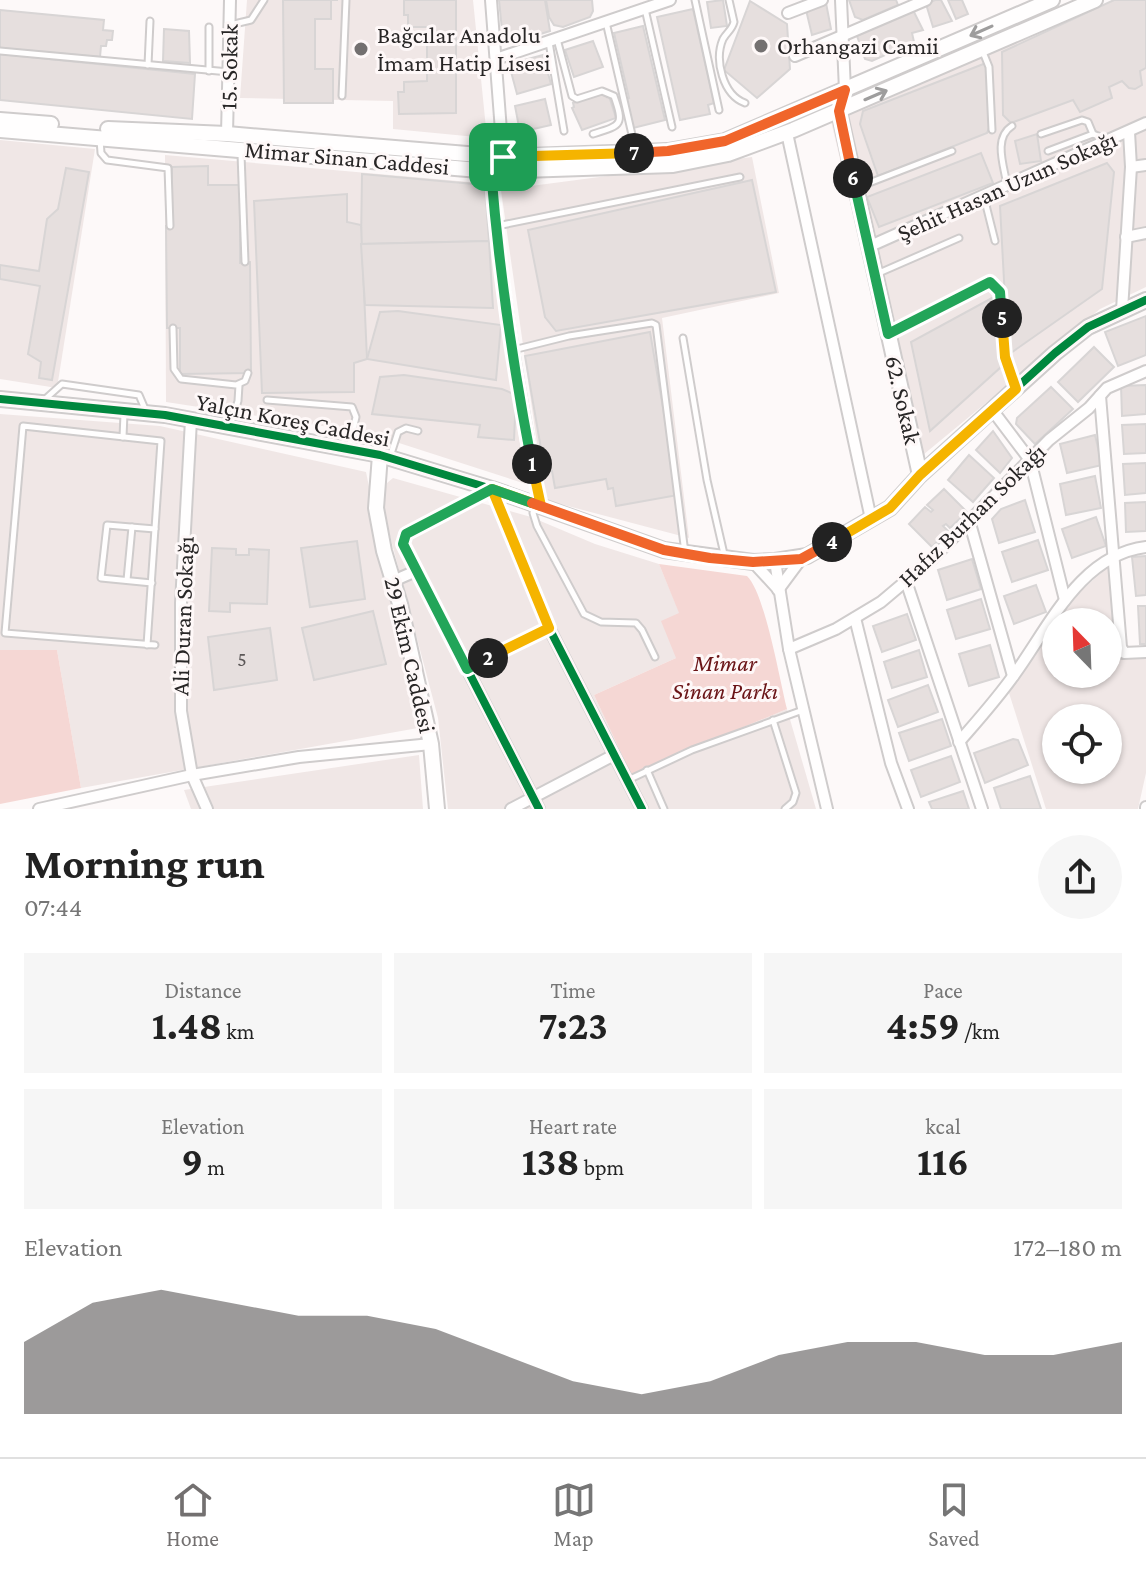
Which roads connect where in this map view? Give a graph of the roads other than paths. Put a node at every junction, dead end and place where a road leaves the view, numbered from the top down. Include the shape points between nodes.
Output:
1 (230, 0) edge
2 (264, 0) edge
3 (346, 0) edge
4 (491, 0) edge
5 (670, 0) edge
6 (695, 0) edge
7 (729, 0) edge
8 (822, 0) edge
9 (841, 0) edge
10 (926, 0) edge
11 (1052, 0) edge
12 (1095, 0) edge
13 (645, 9) junction
14 (788, 13) dead end
15 (150, 21) dead end
16 (606, 22) junction
17 (229, 25) junction
18 (209, 27) dead end
19 (845, 33) junction
20 (553, 40) junction
21 (981, 49) junction
22 (0, 51) edge
23 (795, 56) dead end
24 (496, 59) junction
25 (148, 65) junction
26 (209, 71) junction
27 (229, 72) junction
28 (845, 90) junction
29 (342, 96) dead end
30 (745, 103) dead end
31 (719, 110) dead end
32 (839, 111) junction
33 (0, 120) edge
34 (1146, 123) edge
35 (1012, 126) dead end
36 (672, 127) dead end
37 (0, 130) edge
38 (992, 130) dead end
39 (564, 131) dead end
40 (1129, 132) junction
41 (787, 133) junction
42 (227, 134) junction
43 (593, 134) dead end
44 (1041, 134) dead end
45 (1093, 134) junction
46 (100, 138) junction
47 (1109, 141) junction
48 (241, 149) junction
49 (952, 151) dead end
50 (1048, 151) dead end
51 (636, 153) junction
52 (503, 157) junction
53 (1146, 165) edge
54 (1131, 167) junction
55 (491, 171) junction
56 (740, 177) dead end
57 (1007, 186) junction
58 (855, 188) junction
59 (984, 196) junction
60 (170, 226) dead end
61 (496, 227) junction
62 (1146, 233) edge
63 (1126, 237) junction
64 (959, 238) dead end
65 (995, 241) dead end
66 (868, 247) junction
67 (245, 262) dead end
68 (874, 275) junction
69 (1146, 300) edge
70 (1122, 310) junction
71 (173, 328) dead end
72 (888, 334) junction
73 (683, 338) dead end
74 (513, 350) junction
75 (1146, 371) edge
76 (248, 373) dead end
77 (239, 385) junction
78 (1016, 389) junction
79 (1100, 396) junction
80 (0, 399) edge
81 (267, 400) dead end
82 (42, 402) junction
83 (125, 411) junction
84 (993, 411) junction
85 (148, 413) junction
86 (191, 420) junction
87 (229, 427) junction
88 (418, 431) dead end
89 (123, 437) junction
90 (349, 449) junction
91 (384, 457) junction
92 (1030, 460) junction
93 (920, 475) junction
94 (492, 489) junction
95 (537, 505) junction
96 (871, 519) junction
97 (969, 520) junction
98 (132, 527) junction
99 (155, 529) junction
100 (1146, 547) edge
101 (685, 554) junction
102 (1112, 557) junction
103 (725, 559) junction
104 (801, 559) junction
105 (775, 561) junction
106 (753, 562) junction
107 (416, 571) junction
108 (127, 580) junction
109 (393, 581) junction
110 (906, 581) junction
111 (152, 583) junction
112 (778, 590) junction
113 (1065, 600) junction
114 (855, 618) junction
115 (549, 628) junction
116 (147, 645) junction
117 (155, 645) dead end
118 (789, 649) junction
119 (1146, 652) edge
120 (655, 657) dead end
121 (467, 669) junction
122 (1013, 676) junction
123 (803, 710) junction
124 (773, 720) junction
125 (959, 742) junction
126 (431, 744) junction
127 (614, 755) junction
128 (647, 770) junction
129 (192, 775) junction
130 (627, 780) junction
131 (533, 797) junction
132 (39, 809) edge
133 (207, 809) edge
134 (437, 809) edge
135 (511, 809) edge
136 (539, 809) edge
137 (642, 809) edge
138 (664, 809) edge
139 (785, 809) edge
140 (827, 809) edge
141 (908, 809) edge
142 (982, 809) edge

1 - 17 street, 15. Sokak
2 - 17 lane via 251,20
3 - 29 lane
4 - 24 street
5 - 13 street
6 - 31 lane
7 - 30 lane via 734,22 722,42 721,61 727,90
8 - 14 street
9 - 19 street
10 - 19 street
11 -> 28 main road, Mimar Sinan Caddesi
12 - 21 main road, Mimar Sinan Caddesi
13 - 16 street
13 - 36 lane
15 - 25 lane
16 - 20 street
16 - 51 lane
17 - 27 street, 15. Sokak
18 - 26 lane
19 - 23 street
19 - 28 street
20 - 24 street
20 - 39 lane
20 - 43 lane via 572,96 602,91 614,96 620,122
32 -> 21 main road, Mimar Sinan Caddesi
21 - 38 lane via 989,67
22 - 25 lane
24 - 52 street
25 - 26 lane
26 - 27 lane
27 - 42 street, 15. Sokak
28 - 32 main road, 62. Sokak
28 - 51 main road, Mimar Sinan Caddesi via 725,141
32 - 41 main road, Mimar Sinan Caddesi
32 - 58 main road, 62. Sokak
33 - 42 main road, Mimar Sinan Caddesi
34 - 40 street, Şehit Hasan Uzun Sokağı
35 - 57 lane via 1001,140
37 - 46 main road, Mimar Sinan Caddesi
40 - 47 street, Şehit Hasan Uzun Sokağı
40 - 54 street
41 - 55 main road, Mimar Sinan Caddesi via 728,154 673,165
41 - 96 street
42 - 52 main road, Mimar Sinan Caddesi
44 - 45 lane via 1082,120
45 - 47 lane
45 - 50 lane
46 - 48 main road, Mimar Sinan Caddesi
46 - 60 lane via 107,160 168,168
47 - 57 street, Şehit Hasan Uzun Sokağı
48 - 55 main road, Mimar Sinan Caddesi
48 - 67 lane
49 - 58 lane
51 - 52 main road, Mimar Sinan Caddesi
52 - 55 street
53 - 54 street
54 - 63 street
55 - 61 street
56 - 61 lane
57 - 59 street, Şehit Hasan Uzun Sokağı
58 - 66 main road, 62. Sokak
59 - 65 lane
59 - 66 street, Şehit Hasan Uzun Sokağı
61 - 74 street
62 - 63 street
63 - 70 street
64 - 68 lane
66 - 68 main road, 62. Sokak
68 - 72 main road, 62. Sokak
69 - 70 main road, Yalçın Koreş Caddesi
70 - 78 main road, Yalçın Koreş Caddesi via 1088,327
71 - 77 lane via 174,369 181,379
72 - 78 lane via 990,282 1000,292 1005,357
72 - 93 main road, 62. Sokak
73 - 103 lane
74 - 95 street
74 - 101 lane via 569,336 656,325
75 - 79 street, Hafız Burhan Sokağı
76 - 77 lane
77 - 87 lane
78 - 84 main road, Yalçın Koreş Caddesi
79 - 92 street, Hafız Burhan Sokağı
79 - 102 street
80 - 82 main road, Yalçın Koreş Caddesi
81 - 90 lane via 352,407 356,417
82 - 83 main road, Yalçın Koreş Caddesi
82 - 85 lane via 62,384 139,395
83 - 85 main road, Yalçın Koreş Caddesi
83 - 89 lane
84 - 92 street
84 - 93 main road, Yalçın Koreş Caddesi
85 - 86 main road, Yalçın Koreş Caddesi
86 - 87 main road, Yalçın Koreş Caddesi
86 - 129 street, Ali Duran Sokağı via 180,668
87 - 90 main road, Yalçın Koreş Caddesi
88 - 91 lane via 398,432
89 - 99 lane via 161,441
89 - 116 lane via 23,426 5,633
90 - 91 main road, Yalçın Koreş Caddesi
91 - 94 main road, Yalçın Koreş Caddesi
91 - 109 main road, 29 Ekim Caddesi via 376,508
92 - 97 street, Hafız Burhan Sokağı
92 - 113 street
93 - 96 main road, Yalçın Koreş Caddesi via 890,508
94 - 95 main road, Yalçın Koreş Caddesi
94 - 107 street via 406,534 403,544
94 - 115 street
95 - 101 main road, Yalçın Koreş Caddesi
95 - 120 lane via 537,526 584,614 601,622 636,623
96 - 104 main road, Yalçın Koreş Caddesi
97 - 110 street, Hafız Burhan Sokağı
97 - 122 street
98 - 99 lane
98 - 108 lane
98 - 108 lane via 107,525 101,578
99 - 111 lane
100 - 102 street
101 - 103 main road, Yalçın Koreş Caddesi
102 - 113 street
102 - 119 street via 1121,647 1124,653
103 - 106 main road, Yalçın Koreş Caddesi
104 - 105 main road, Yalçın Koreş Caddesi
104 - 112 street
105 - 106 main road, Yalçın Koreş Caddesi
105 - 112 street
106 - 112 street
107 - 109 street
107 - 121 street
108 - 111 lane
109 - 126 main road, 29 Ekim Caddesi
110 - 114 street, Hafız Burhan Sokağı
110 - 125 street
111 - 116 lane
112 - 118 street
113 - 122 street
114 - 118 street, Hafız Burhan Sokağı
114 - 141 street via 891,763
115 - 121 street
115 - 127 street
116 - 117 lane
118 - 123 street
121 - 131 street
122 - 125 street
123 - 124 lane
123 - 140 street
124 - 128 lane
124 - 139 lane via 796,793
125 - 142 street
126 - 129 street via 299,757
126 - 134 main road, 29 Ekim Caddesi
127 - 130 street
127 - 131 street
128 - 130 lane
128 - 138 lane
129 - 132 street
129 - 133 street, Ali Duran Sokağı
130 - 137 street
131 - 135 street
131 - 136 street

